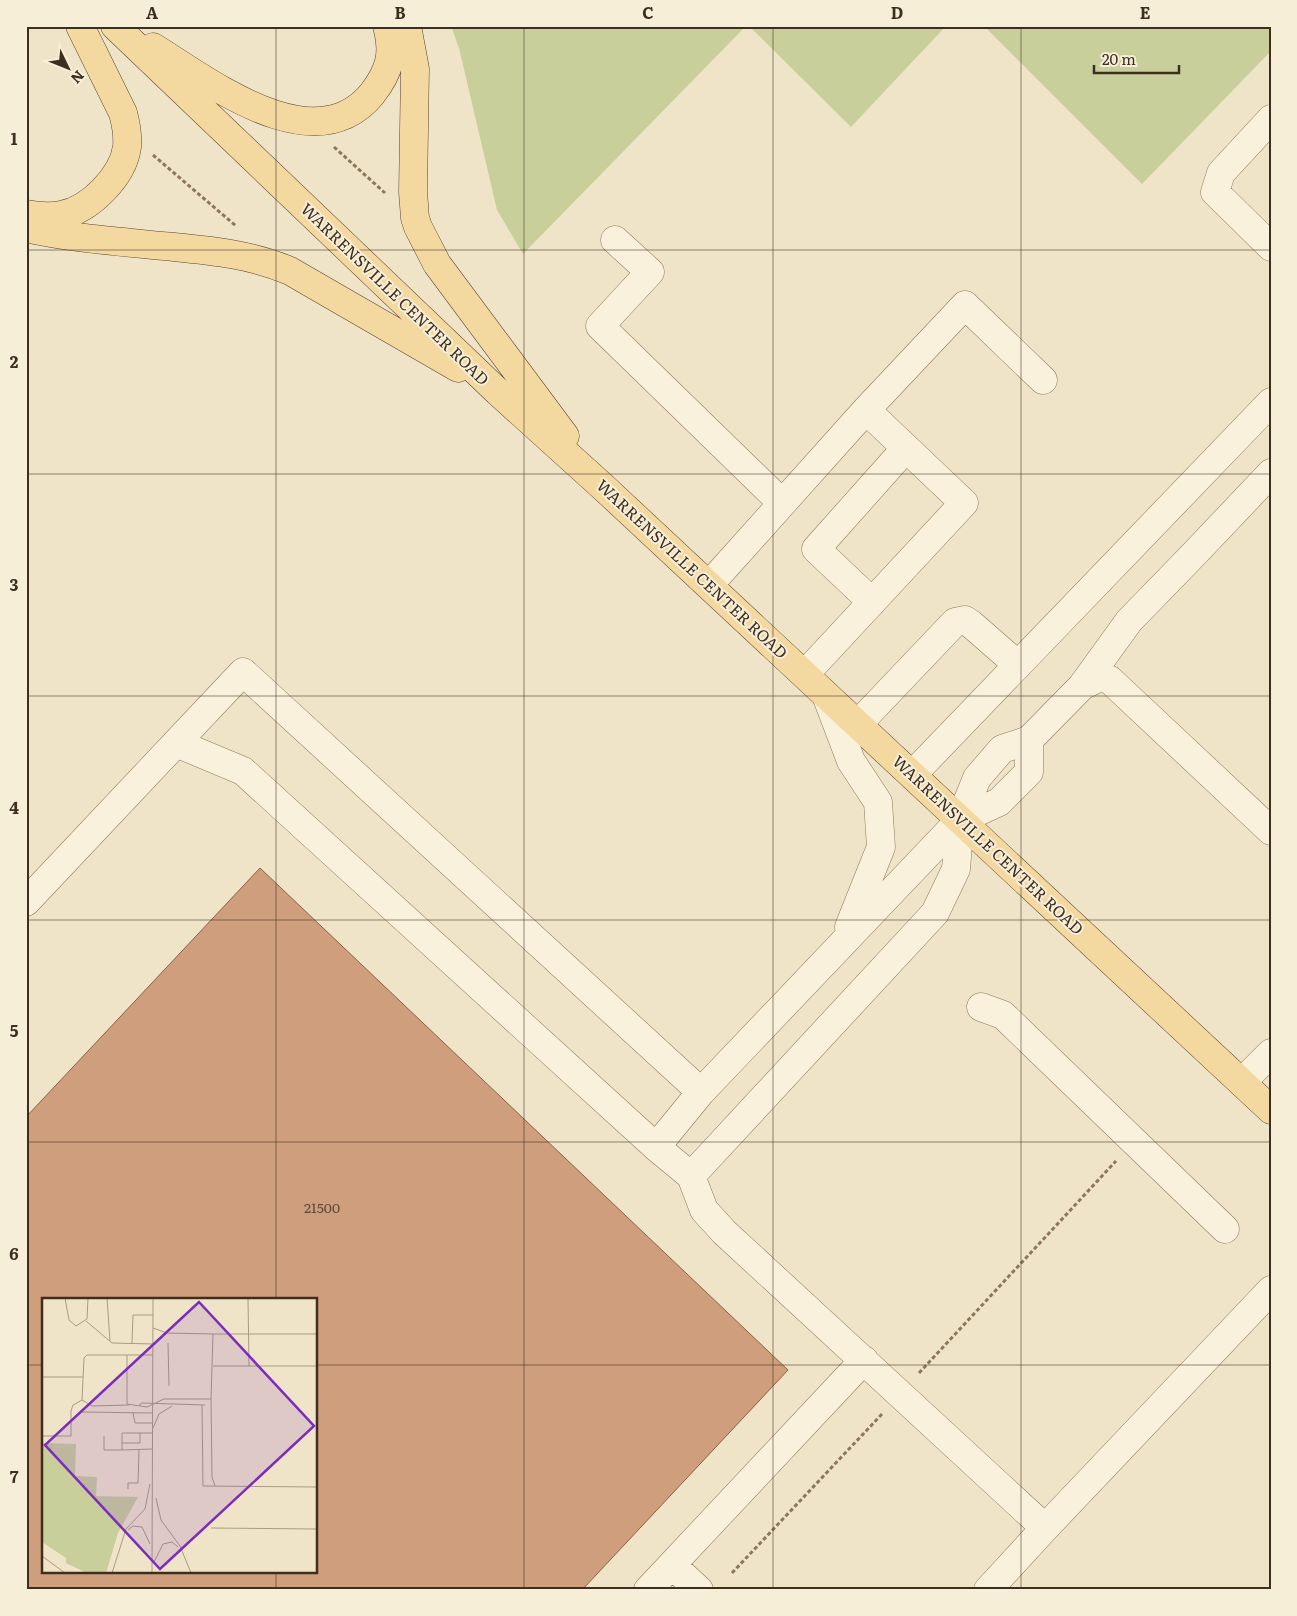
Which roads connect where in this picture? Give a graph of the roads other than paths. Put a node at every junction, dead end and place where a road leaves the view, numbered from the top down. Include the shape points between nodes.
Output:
1 (80, 26) edge
2 (115, 26) edge
3 (121, 26) edge
4 (387, 26) edge
5 (407, 26) edge
6 (1271, 119) edge
7 (26, 214) edge
8 (26, 228) edge
9 (615, 240) dead end
10 (1271, 247) edge
11 (1043, 380) dead end
12 (498, 392) junction
13 (1271, 402) edge
14 (866, 410) junction
15 (906, 448) junction
16 (1271, 472) edge
17 (602, 486) junction
18 (782, 503) junction
19 (709, 585) junction
20 (872, 602) junction
21 (1018, 665) junction
22 (804, 674) junction
23 (1082, 686) junction
24 (826, 695) junction
25 (858, 724) junction
26 (176, 743) junction
27 (912, 775) junction
28 (960, 820) junction
29 (1271, 831) edge
30 (26, 902) edge
31 (841, 944) junction
32 (981, 1006) dead end
33 (1271, 1053) edge
34 (1242, 1082) junction
35 (701, 1092) junction
36 (1271, 1110) edge
37 (656, 1147) junction
38 (691, 1176) junction
39 (1225, 1229) dead end
40 (1271, 1290) edge
41 (864, 1360) junction
42 (1045, 1528) junction
43 (672, 1565) junction
44 (648, 1590) edge
45 (700, 1590) edge
46 (988, 1590) edge

1 - 7 main road via 123,113 126,149 115,176 87,204 61,215
2 - 12 main road, WARRENSVILLE CENTER ROAD
3 - 4 main road via 227,94 282,118 318,121 355,109 376,89 390,63
5 - 17 main road via 415,69 414,192 418,226 437,264
6 - 10 lane via 1221,173 1215,192
8 - 12 main road via 78,237 227,253 271,263
9 - 18 lane via 650,272 600,326
11 - 14 lane via 965,305
12 - 17 main road, WARRENSVILLE CENTER ROAD
13 - 21 lane
14 - 15 lane
14 - 18 lane
15 - 20 lane via 816,549
15 - 20 lane via 964,503
16 - 23 lane via 1129,621
17 - 19 main road, WARRENSVILLE CENTER ROAD
18 - 19 lane
19 - 22 main road, WARRENSVILLE CENTER ROAD
20 - 22 lane
21 - 25 lane via 971,624 965,620 955,622
21 - 27 lane
22 - 24 main road, WARRENSVILLE CENTER ROAD
23 - 28 lane via 1029,740 1002,750 978,778
23 - 29 lane via 1100,677 1110,680
24 - 25 main road, WARRENSVILLE CENTER ROAD
24 - 31 lane via 851,761 878,802 881,847
25 - 27 main road, WARRENSVILLE CENTER ROAD
26 - 30 lane
26 - 35 lane via 243,672
26 - 37 lane via 242,771
27 - 28 main road, WARRENSVILLE CENTER ROAD
28 - 31 lane
28 - 34 main road, WARRENSVILLE CENTER ROAD
28 - 38 lane via 956,869 935,913
31 - 35 lane
32 - 39 lane via 1003,1015
33 - 34 lane
34 - 36 main road, WARRENSVILLE CENTER ROAD
35 - 37 lane
37 - 38 lane
38 - 41 lane via 704,1210 724,1232
40 - 42 lane
41 - 42 lane
41 - 43 lane
42 - 46 lane
43 - 44 lane
43 - 45 lane

